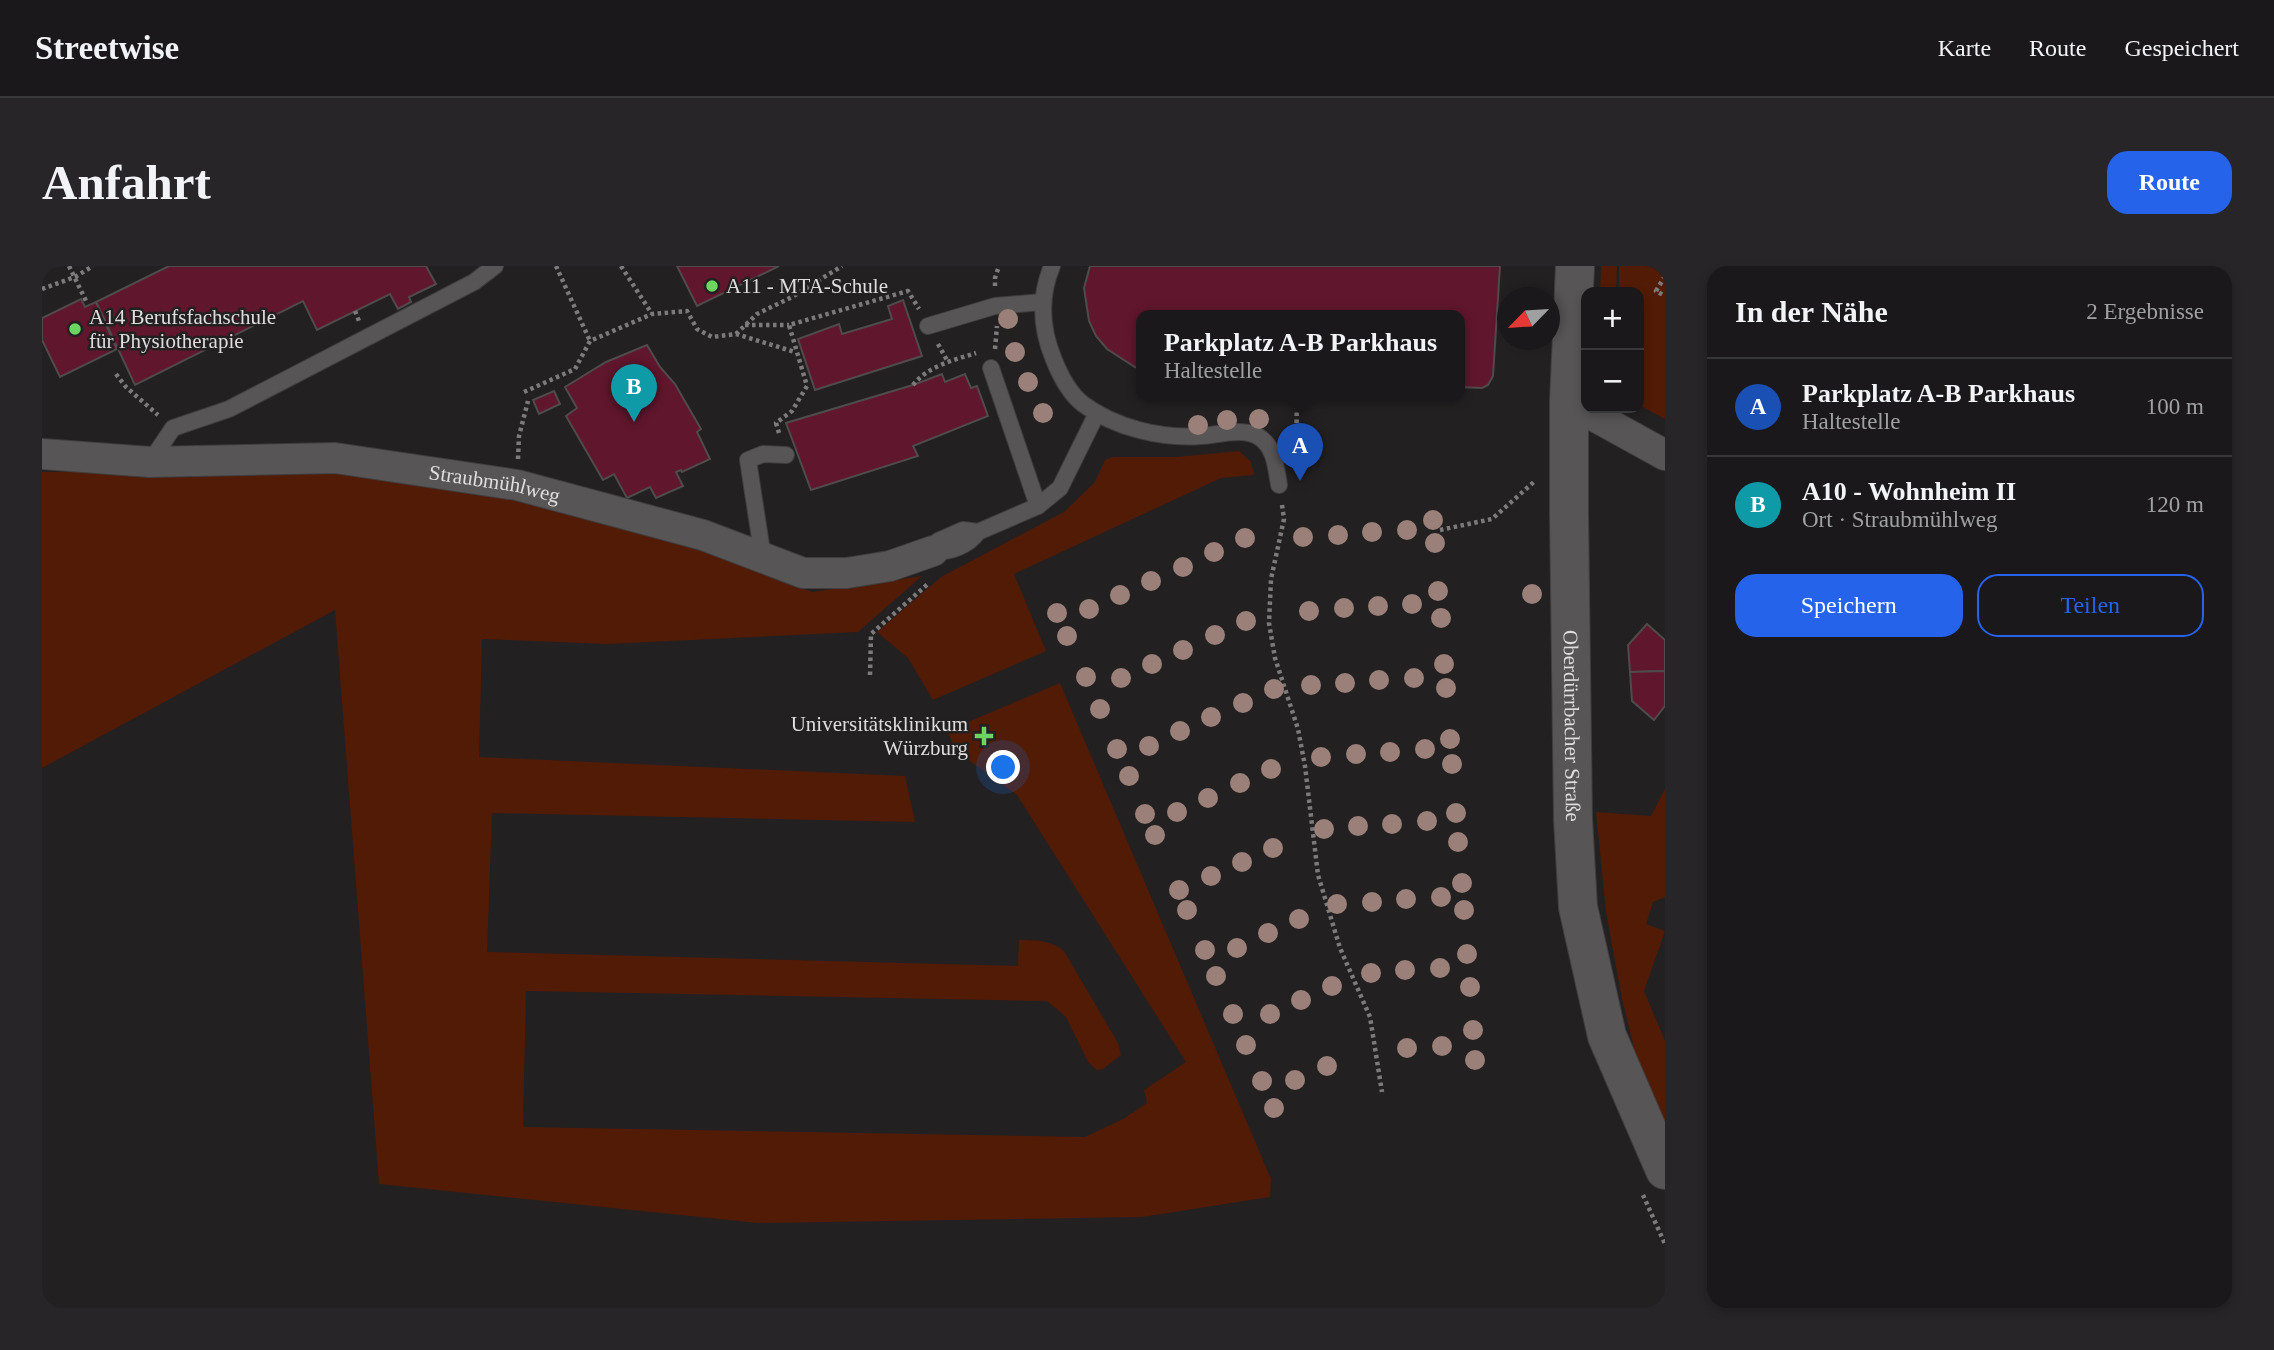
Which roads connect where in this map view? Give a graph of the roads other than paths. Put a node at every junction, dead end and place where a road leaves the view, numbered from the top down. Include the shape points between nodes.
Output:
1 (495, 266) edge
2 (1052, 266) edge
3 (1575, 266) edge
4 (1042, 302) junction
5 (928, 326) dead end
6 (991, 368) dead end
7 (1569, 402) junction
8 (1097, 412) junction
9 (42, 454) edge
10 (786, 455) road end
11 (1665, 455) edge
12 (150, 462) junction
13 (1279, 485) road end
14 (1038, 506) junction
15 (933, 551) joint
16 (762, 558) junction
17 (1665, 1170) edge

1 - 12 lane via 474,282 229,409 173,428
2 - 4 lane
3 - 7 street, Oberdürrbacher Straße
4 - 5 lane via 995,306
4 - 8 lane via 1046,336 1058,369 1082,403
6 - 14 lane
7 - 11 street
7 - 17 street, Oberdürrbacher Straße via 1578,907 1607,1036
8 - 13 lane via 1150,433 1252,434 1273,454
8 - 14 lane, Straubmühlweg via 1060,488
9 - 12 street, Straubmühlweg
10 - 16 lane via 763,454 748,460
12 - 16 street, Straubmühlweg via 335,458 517,485 704,535
14 - 15 lane, Straubmühlweg via 978,532 961,530 938,541
15 - 16 street, Straubmühlweg via 890,566 847,573 803,573

